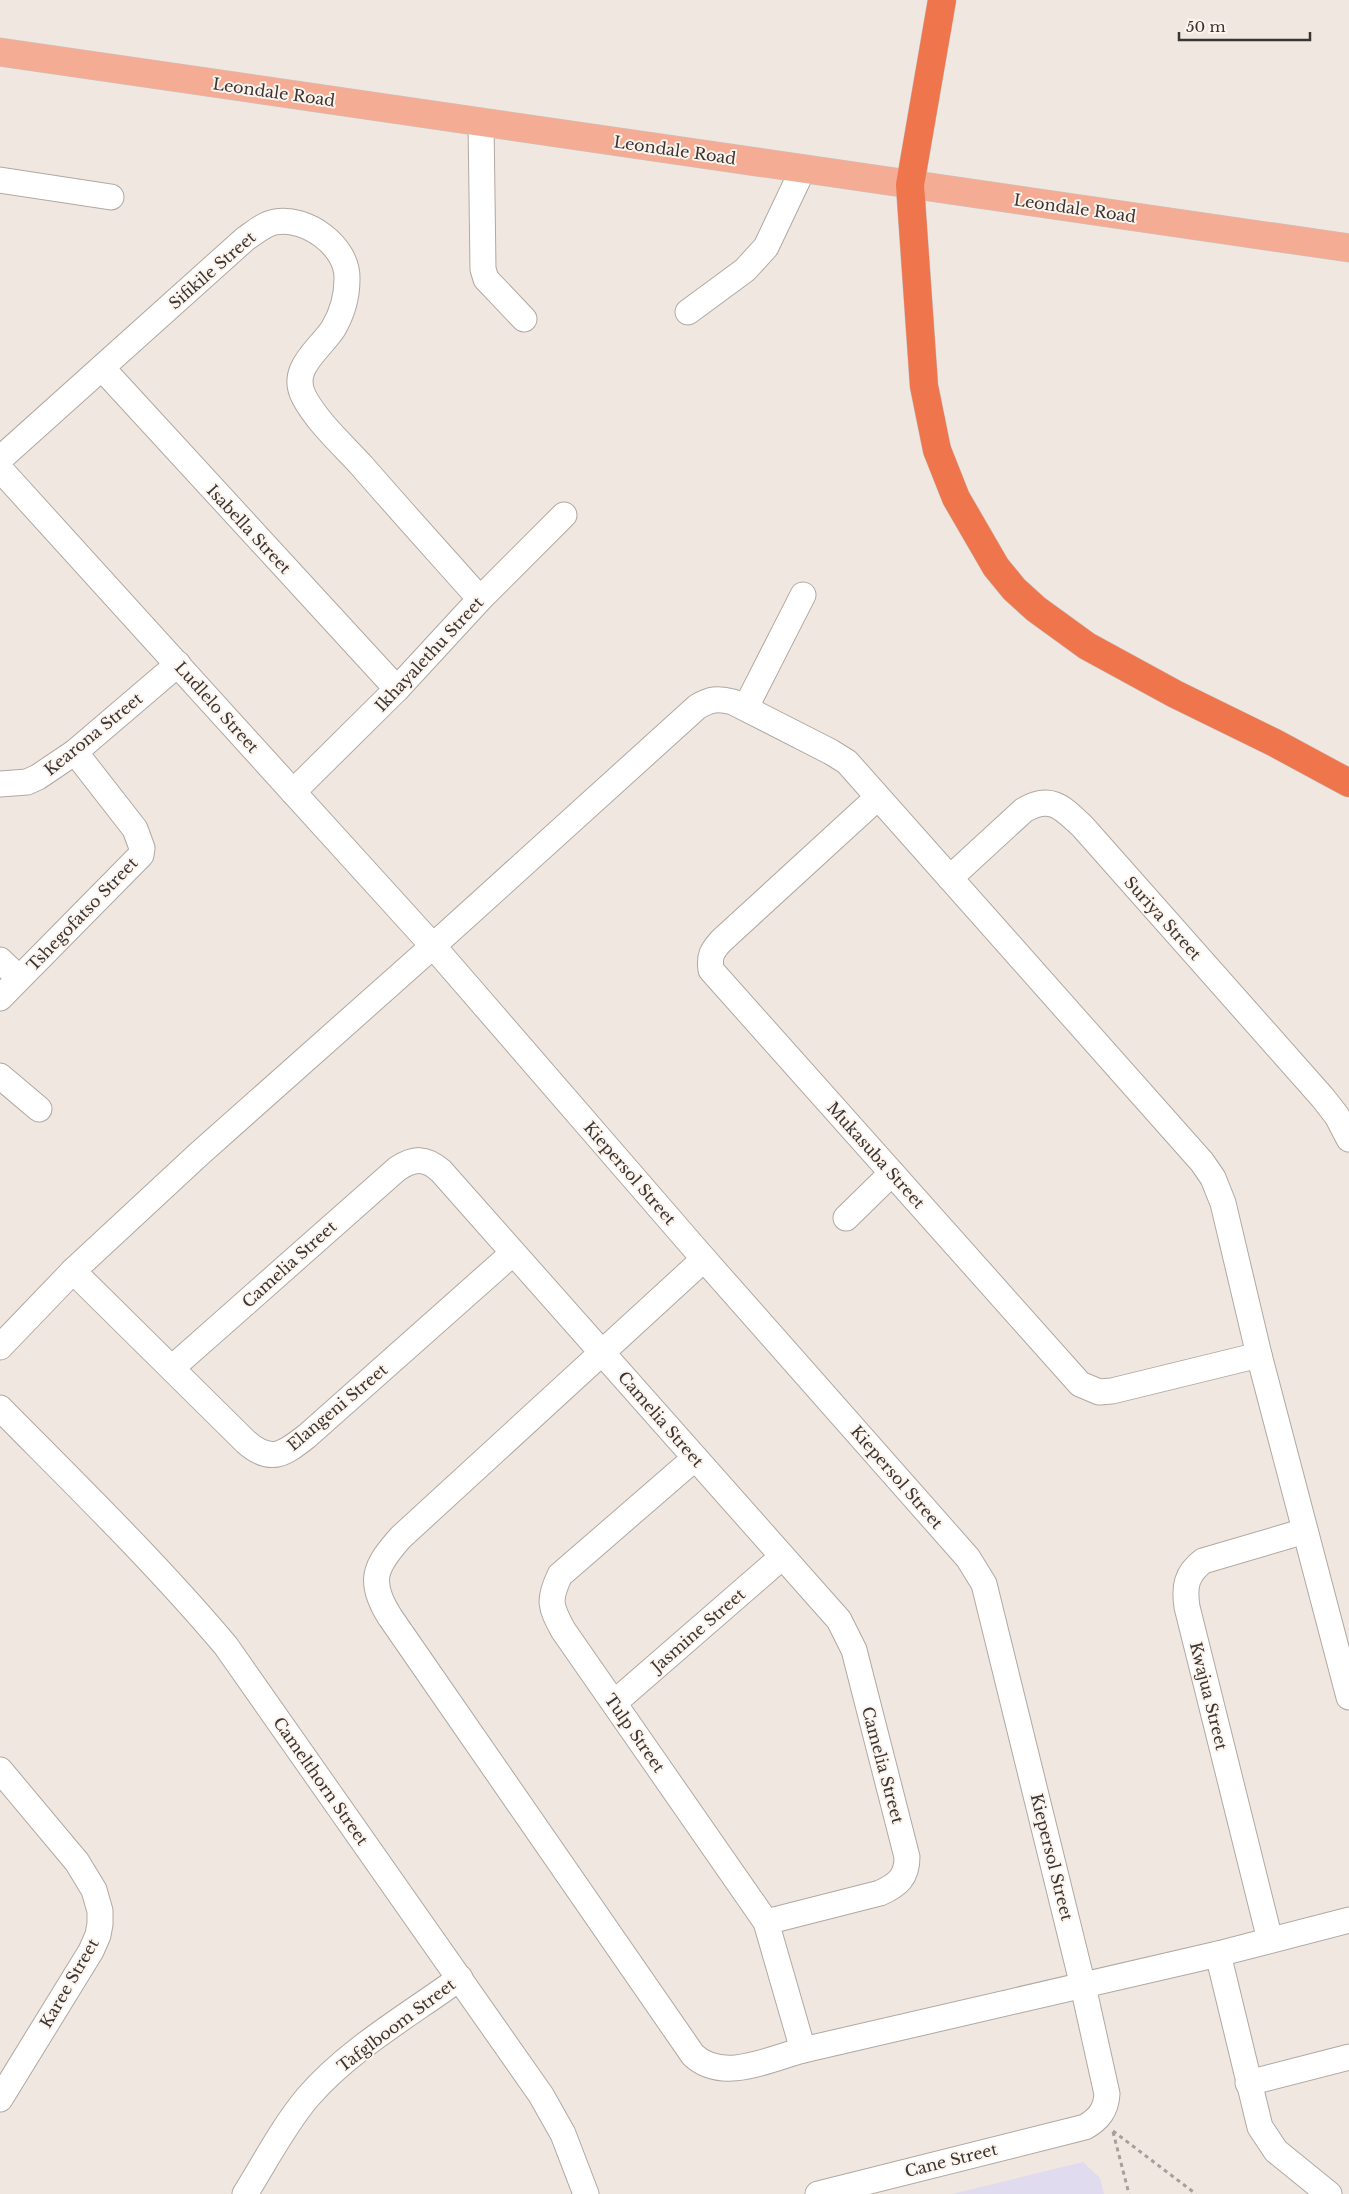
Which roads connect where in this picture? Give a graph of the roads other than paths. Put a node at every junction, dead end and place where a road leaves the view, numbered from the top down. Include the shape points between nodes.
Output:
1 (942, 0) edge
2 (0, 52) edge
3 (481, 122) junction
4 (803, 169) junction
5 (0, 180) edge
6 (910, 185) junction
7 (111, 197) dead end
8 (1349, 248) edge
9 (688, 312) dead end
10 (524, 319) dead end
11 (102, 368) junction
12 (0, 459) edge
13 (0, 469) edge
14 (564, 515) dead end
15 (803, 595) dead end
16 (480, 599) junction
17 (178, 664) junction
18 (397, 689) junction
19 (746, 707) junction
20 (75, 752) junction
21 (0, 784) edge
22 (1349, 784) edge
23 (293, 792) junction
24 (877, 798) junction
25 (950, 878) junction
26 (433, 946) junction
27 (0, 960) edge
28 (19, 978) junction
29 (0, 998) edge
30 (0, 1076) edge
31 (38, 1109) dead end
32 (1349, 1139) edge
33 (892, 1173) junction
34 (846, 1218) dead end
35 (514, 1253) junction
36 (704, 1259) junction
37 (73, 1271) junction
38 (0, 1347) edge
39 (602, 1352) junction
40 (1259, 1355) junction
41 (172, 1368) junction
42 (0, 1408) edge
43 (695, 1458) junction
44 (1305, 1531) junction
45 (782, 1557) junction
46 (1349, 1697) edge
47 (614, 1703) junction
48 (0, 1770) edge
49 (1349, 1920) edge
50 (766, 1922) junction
51 (1270, 1940) junction
52 (1218, 1954) junction
53 (460, 1978) junction
54 (1083, 1986) junction
55 (803, 2050) junction
56 (1349, 2057) edge
57 (1248, 2083) junction
58 (0, 2098) edge
59 (1099, 2124) joint
60 (245, 2194) edge
61 (586, 2194) edge
62 (818, 2194) edge
63 (1329, 2194) edge

1 - 6 highway
2 - 3 main road, Leondale Road
3 - 4 main road, Leondale Road
3 - 10 street via 483,269 486,279
4 - 6 main road, Leondale Road
4 - 9 street via 766,247 745,270
5 - 7 street
6 - 8 main road, Leondale Road
6 - 22 highway via 924,386 937,450 956,498 996,567 1036,609 1087,646
11 - 12 street, Sifikile Street
11 - 16 street, Sifikile Street via 245,239 262,228 274,222 287,222 320,234 342,257 347,276 345,297 332,330 305,362 299,386 329,430
11 - 18 street, Isabella Street
13 - 17 street, Ludlelo Street
14 - 16 street, Ikhayalethu Street
15 - 19 street
16 - 18 street, Ikhayalethu Street
17 - 20 street, Kearona Street
17 - 23 street, Ludlelo Street
18 - 23 street, Ikhayalethu Street
19 - 24 street via 847,762
19 - 26 street via 720,698 708,700 697,707
20 - 21 street, Kearona Street via 33,780
20 - 28 street, Tshegofatso Street via 135,829 142,848 141,855
23 - 26 street, Ludlelo Street
24 - 25 street
24 - 33 street, Mukasuba Street via 721,941 710,960 711,970
25 - 32 street, Suriya Street via 1024,810 1045,802 1056,805 1082,827 1323,1098 1338,1116
25 - 40 street via 1213,1178 1223,1203
26 - 36 street, Kiepersol Street
26 - 37 street
27 - 28 street
28 - 29 street, Tshegofatso Street
30 - 31 street
33 - 34 street
33 - 40 street, Mukasuba Street via 1080,1384 1090,1390 1112,1391
35 - 39 street, Camelia Street
35 - 41 street, Elangeni Street via 307,1436 283,1452 268,1455 253,1448
35 - 41 street, Camelia Street via 432,1163 408,1162
36 - 39 street
36 - 54 street, Kiepersol Street via 981,1576
37 - 38 street
37 - 41 street, Elangeni Street
39 - 43 street, Camelia Street
39 - 55 street via 402,1536 379,1565 375,1577 378,1596 693,2055 713,2067 730,2069
40 - 44 street
42 - 53 street, Camelthorn Street via 141,1551 226,1646
43 - 45 street, Camelia Street
43 - 47 street, Tulp Street via 560,1575 553,1590 551,1602 563,1630
44 - 46 street
44 - 51 street, Kwajua Street via 1204,1561 1187,1578 1185,1591
45 - 47 street, Jasmine Street
45 - 50 street, Camelia Street via 839,1620 854,1650 907,1868 900,1881 880,1893
47 - 50 street, Tulp Street
48 - 58 street, Karee Street via 87,1876 98,1900 100,1924 90,1951
49 - 51 street
50 - 55 street, Tulp Street
51 - 52 street
52 - 54 street
52 - 57 street
53 - 60 street, Tafglboom Street via 346,2060 326,2079 291,2120
53 - 61 street, Camelthorn Street via 553,2115
54 - 55 street
54 - 59 street, Kiepersol Street via 1107,2094
56 - 57 street
57 - 63 street via 1260,2127 1267,2140 1292,2166
59 - 62 street, Cane Street

